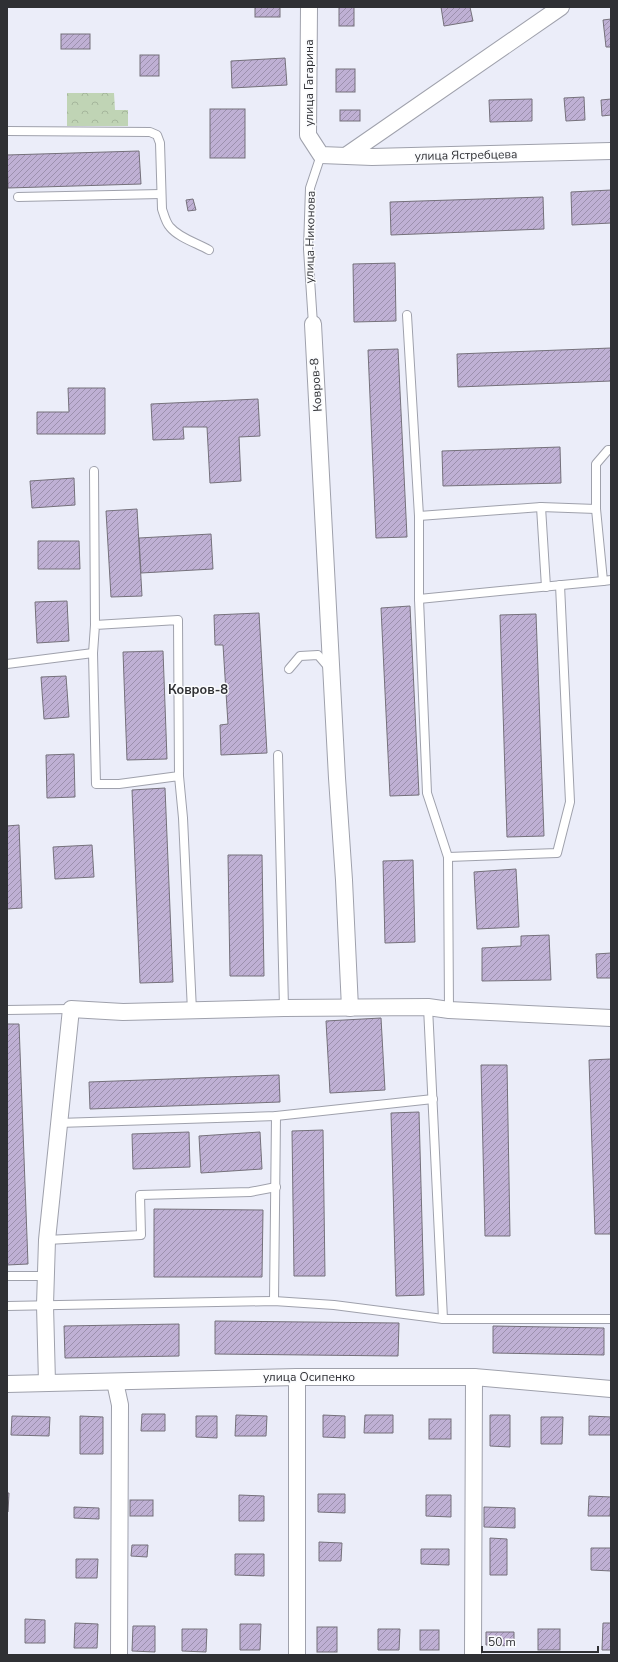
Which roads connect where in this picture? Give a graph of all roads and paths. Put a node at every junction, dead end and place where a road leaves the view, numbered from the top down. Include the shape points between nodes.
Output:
1 (309, 7) edge
2 (561, 7) edge
3 (7, 131) edge
4 (611, 151) edge
5 (321, 155) junction
6 (346, 155) junction
7 (161, 194) junction
8 (18, 197) dead end
9 (209, 250) dead end
10 (407, 315) dead end
11 (313, 324) joint
12 (611, 450) edge
13 (94, 471) dead end
14 (541, 507) junction
15 (596, 509) junction
16 (419, 516) junction
17 (607, 580) edge
18 (560, 585) junction
19 (546, 587) junction
20 (419, 599) junction
21 (96, 625) junction
22 (93, 653) junction
23 (7, 664) edge
24 (290, 669) dead end
25 (331, 670) junction
26 (278, 755) dead end
27 (179, 776) junction
28 (448, 857) junction
29 (428, 1007) junction
30 (284, 1008) junction
31 (350, 1008) junction
32 (71, 1009) junction
33 (7, 1010) edge
34 (450, 1010) junction
35 (192, 1011) junction
36 (611, 1018) edge
37 (433, 1099) junction
38 (276, 1116) junction
39 (58, 1123) junction
40 (276, 1187) junction
41 (47, 1240) junction
42 (7, 1276) edge
43 (46, 1276) junction
44 (274, 1301) junction
45 (45, 1305) junction
46 (7, 1306) edge
47 (443, 1319) junction
48 (611, 1319) edge
49 (297, 1376) junction
50 (474, 1377) junction
51 (115, 1382) junction
52 (7, 1384) edge
53 (47, 1384) junction
54 (611, 1389) edge
55 (119, 1655) edge
56 (297, 1655) edge
57 (473, 1655) edge

1 - 5 street, улица Гагарина via 308,135
2 - 6 street
3 - 7 lane via 150,132 157,135 160,143
4 - 6 street, улица Ястребцева via 372,157
5 - 6 street, улица Ястребцева
5 - 11 lane, улица Никонова via 310,188 308,249
7 - 8 lane
7 - 9 lane via 162,210 169,227
10 - 16 lane
11 - 25 street, Ковров-8
12 - 15 lane via 608,450 596,464
13 - 21 lane
14 - 15 lane
14 - 16 lane
14 - 19 lane
15 - 17 lane
16 - 20 lane
17 - 18 lane
18 - 19 lane
18 - 28 lane via 570,802 557,853
19 - 20 lane
20 - 28 lane via 427,793
21 - 22 lane
21 - 27 lane via 178,620
22 - 23 lane
22 - 27 lane via 96,784 119,784
24 - 25 lane via 300,656 318,655
25 - 31 street, Ковров-8
26 - 30 lane
27 - 35 lane
28 - 34 lane
29 - 31 street
29 - 34 street
29 - 37 lane
30 - 31 street
30 - 35 street
32 - 33 lane
32 - 35 street via 123,1012
32 - 39 street
34 - 36 street
37 - 38 lane
37 - 47 lane
38 - 39 lane
38 - 40 lane
39 - 41 street
40 - 41 lane via 250,1192 140,1195 141,1236
40 - 44 lane
41 - 43 street
42 - 43 lane
43 - 45 street
44 - 45 lane
44 - 47 lane via 334,1305
45 - 46 lane
45 - 53 street
47 - 48 lane
49 - 50 street, улица Осипенко
49 - 51 street, улица Осипенко
49 - 56 street
50 - 54 street, улица Осипенко
50 - 57 street
51 - 53 street, улица Осипенко
51 - 55 street via 120,1405
52 - 53 street, улица Осипенко

